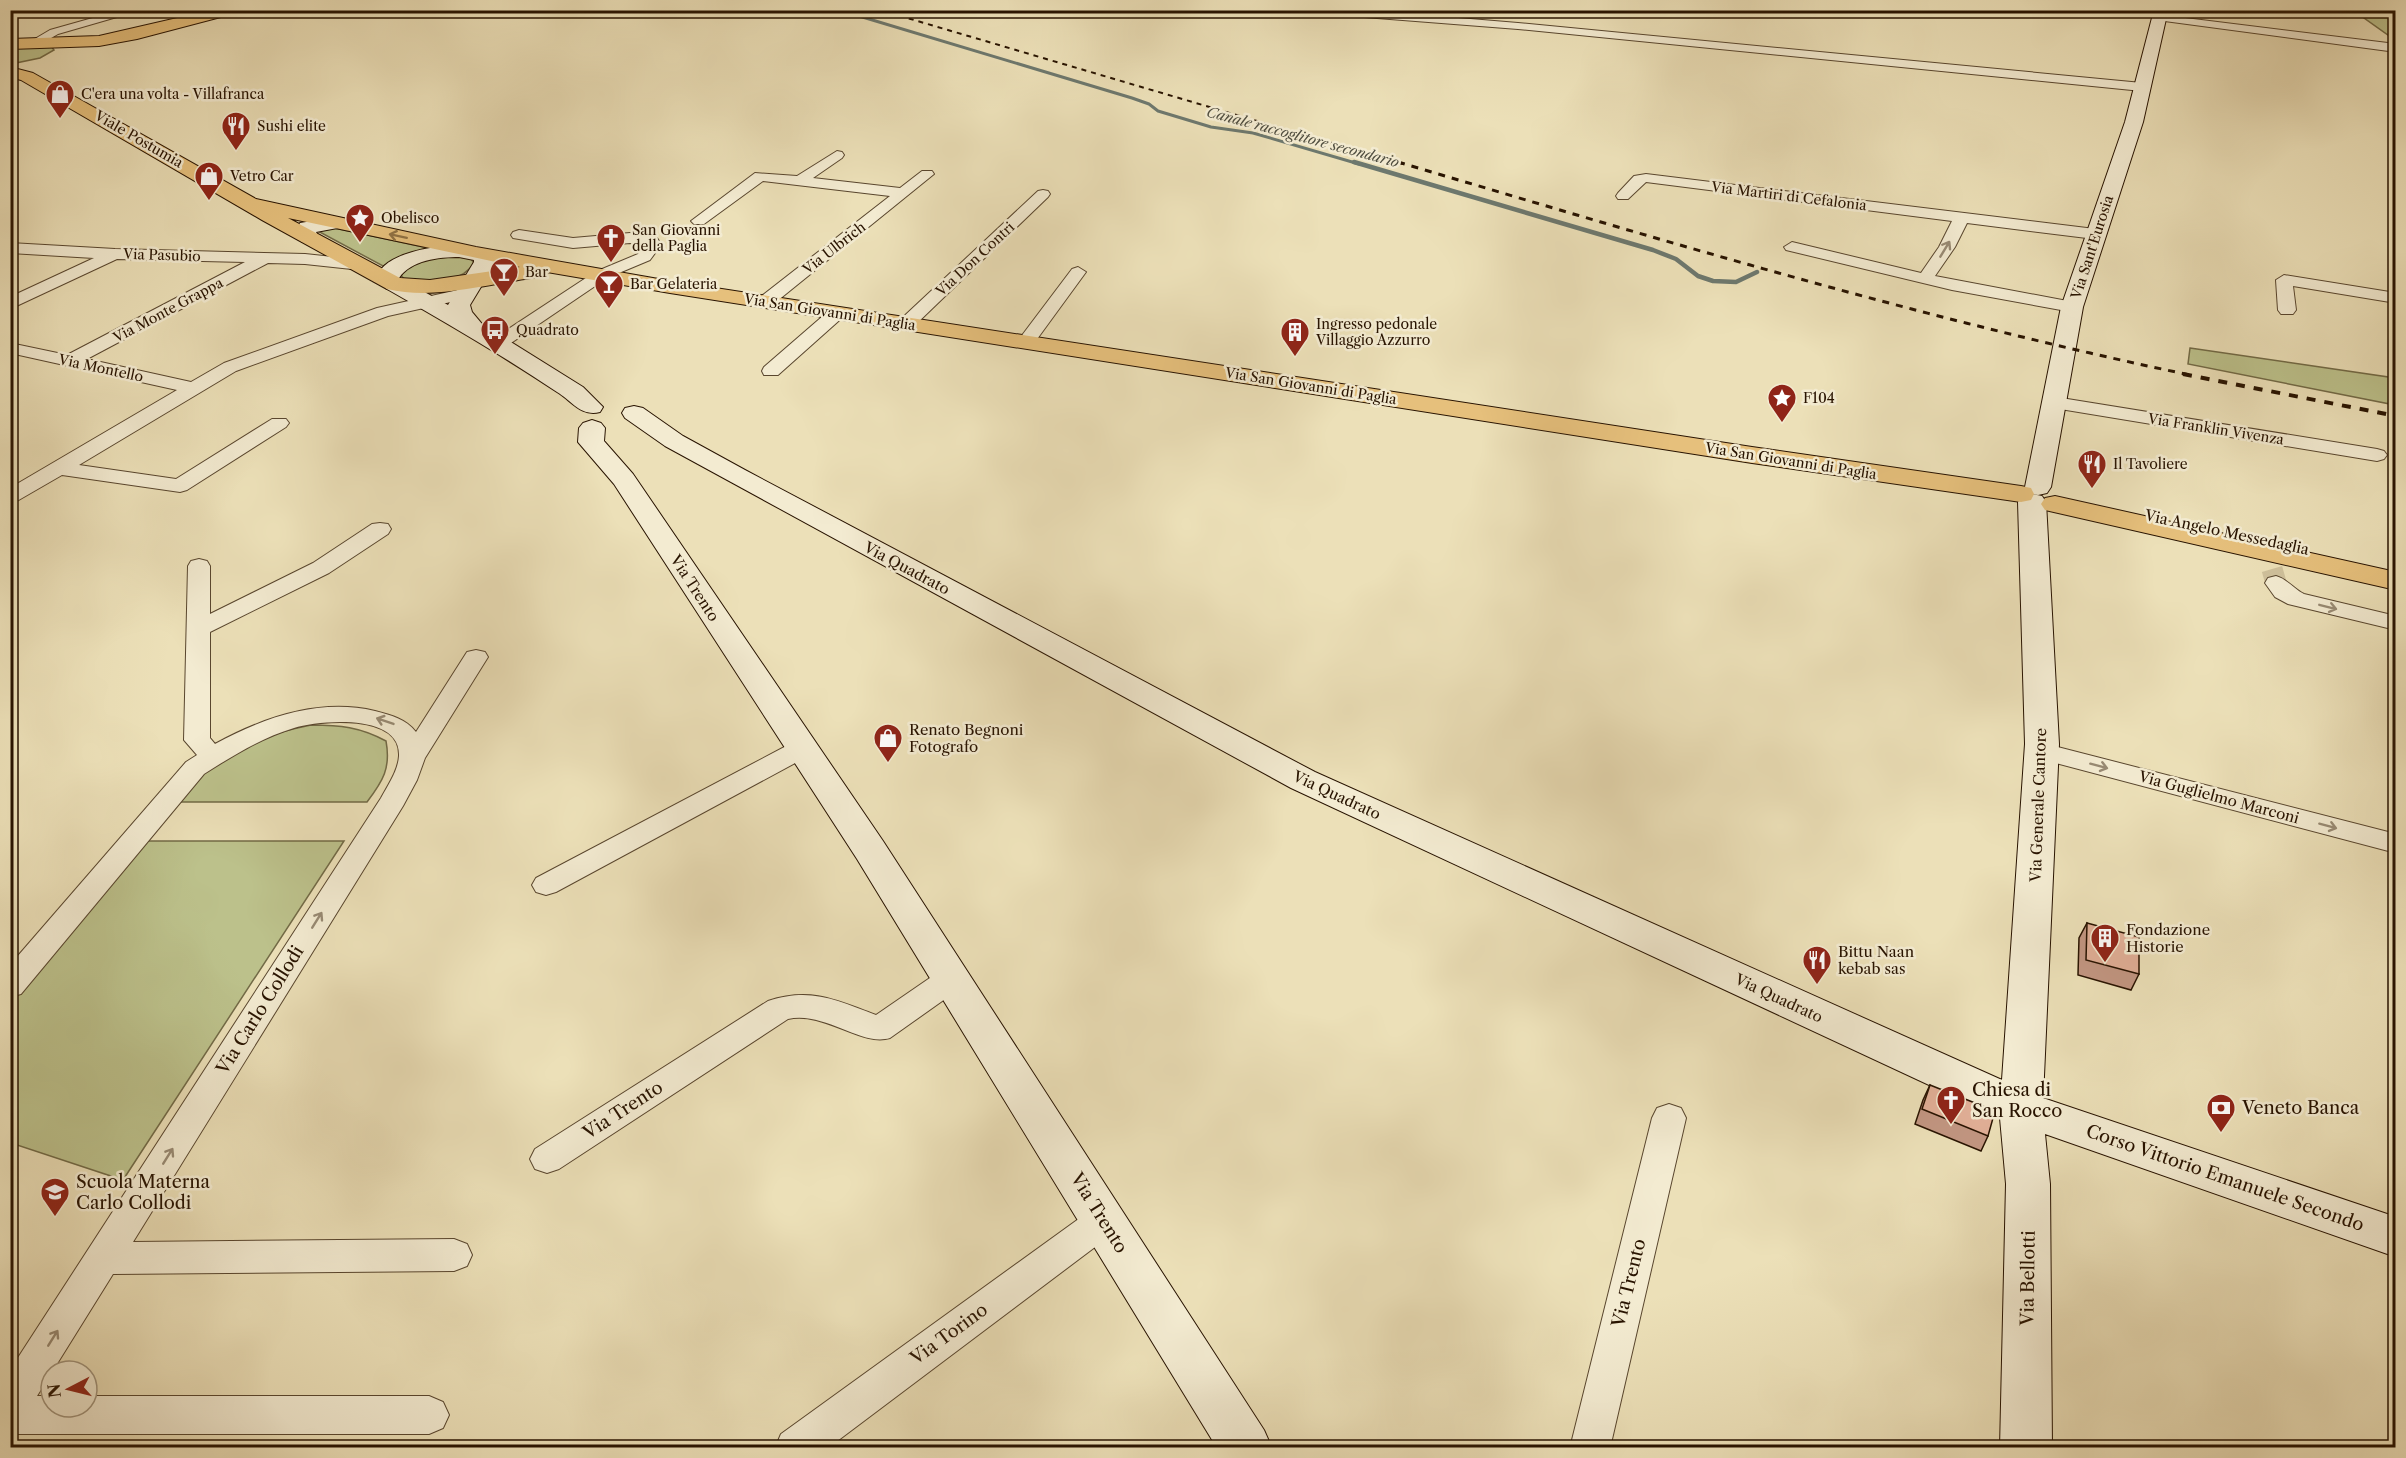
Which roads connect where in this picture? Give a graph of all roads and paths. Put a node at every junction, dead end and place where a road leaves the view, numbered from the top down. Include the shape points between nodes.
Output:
1 (136, 10) edge
2 (231, 10) edge
3 (1313, 10) edge
4 (2161, 14) edge
5 (10, 44) edge
6 (52, 46) junction
7 (2396, 48) edge
8 (10, 66) edge
9 (30, 66) edge
10 (2142, 87) junction
11 (837, 155) dead end
12 (927, 174) dead end
13 (799, 181) junction
14 (902, 194) junction
15 (1043, 194) dead end
16 (1623, 196) dead end
17 (250, 204) junction
18 (1962, 217) junction
19 (699, 221) dead end
20 (336, 223) junction
21 (2095, 234) junction
22 (519, 235) dead end
23 (309, 238) junction
24 (1792, 247) dead end
25 (10, 248) edge
26 (336, 252) junction
27 (476, 253) junction
28 (115, 254) junction
29 (265, 258) junction
30 (314, 260) junction
31 (361, 265) junction
32 (1078, 272) dead end
33 (526, 273) joint
34 (590, 273) junction
35 (1925, 279) junction
36 (391, 282) junction
37 (471, 287) junction
38 (2396, 298) edge
39 (765, 302) junction
40 (12, 303) edge
41 (429, 303) junction
42 (2072, 307) junction
43 (2287, 310) dead end
44 (837, 313) junction
45 (906, 324) junction
46 (472, 327) junction
47 (1026, 342) junction
48 (498, 343) junction
49 (10, 348) edge
50 (70, 362) junction
51 (771, 371) dead end
52 (192, 388) junction
53 (2055, 403) junction
54 (610, 418) junction
55 (279, 423) dead end
56 (2377, 455) dead end
57 (58, 468) junction
58 (10, 497) edge
59 (2041, 497) junction
60 (380, 529) dead end
61 (199, 566) dead end
62 (2396, 568) edge
63 (2274, 569) junction
64 (2396, 580) edge
65 (2396, 622) edge
66 (198, 629) junction
67 (476, 657) dead end
68 (801, 749) junction
69 (2042, 751) junction
70 (212, 756) junction
71 (412, 758) junction
72 (2396, 843) edge
73 (546, 885) dead end
74 (951, 979) junction
75 (10, 986) edge
76 (2021, 1108) junction
77 (1669, 1118) dead end
78 (547, 1159) dead end
79 (1103, 1221) junction
80 (2396, 1237) edge
81 (454, 1255) dead end
82 (103, 1258) junction
83 (10, 1405) edge
84 (10, 1415) edge
85 (429, 1415) dead end
86 (1240, 1444) edge
87 (795, 1448) edge
88 (1590, 1448) edge
89 (2026, 1448) edge

1 - 6 street via 54,32 39,40
2 - 6 main road via 106,40
3 - 10 street via 1576,31
4 - 7 street
4 - 10 street, Via Sant'Eurosia
5 - 6 main road
6 - 9 main road
8 - 9 main road
9 - 17 main road, Viale Postumia
10 - 21 street, Via Sant'Eurosia via 2134,122
11 - 13 street
12 - 14 street, Via Ulbrich
13 - 14 street
13 - 19 street via 760,177
14 - 39 street, Via Ulbrich
15 - 45 street, Via Don Contri
16 - 18 street, Via Martiri di Cefalonia via 1646,178
17 - 20 main road, Via San Giovanni di Paglia
17 - 23 main road, Viale Postumia
18 - 21 street, Via Martiri di Cefalonia
35 -> 18 street
20 - 23 street via 307,227
27 -> 20 main road, Via San Giovanni di Paglia
21 - 42 street, Via Sant'Eurosia
22 - 34 street via 573,243 630,238 651,241 644,257
23 - 26 main road, Viale Postumia
24 - 35 street
25 - 28 street, Via Pasubio
26 - 30 street, Via Pasubio
26 - 31 main road, Viale Postumia
27 - 34 main road, Via San Giovanni di Paglia
27 - 36 street via 417,257 394,268 388,275
27 - 37 street via 486,259
28 - 29 street, Via Pasubio
28 - 40 street
29 - 30 street, Via Pasubio
29 - 50 street, Via Monte Grappa
30 - 31 street, Via Pasubio
31 - 36 main road, Viale Postumia
32 - 47 street
33 - 34 main road
33 - 37 street
34 - 39 main road, Via San Giovanni di Paglia
34 - 48 street
35 - 42 street
36 - 37 main road
36 - 41 street, Via Quadrato
37 - 41 street
37 - 46 street via 459,309
38 - 43 street via 2284,280
39 - 44 main road, Via San Giovanni di Paglia
41 - 46 street, Via Quadrato
41 - 52 street via 396,308 303,340 230,367
42 - 53 street, Via Sant'Eurosia
44 - 45 main road, Via San Giovanni di Paglia
44 - 51 street
45 - 47 main road, Via San Giovanni di Paglia
46 - 48 street, Via Quadrato
47 - 59 main road, Via San Giovanni di Paglia
48 - 54 street, Via Quadrato
49 - 50 street, Via Montello
50 - 52 street, Via Montello
52 - 57 street
53 - 56 street, Via Franklin Vivenza
53 - 59 street, Via Sant'Eurosia
54 - 68 street, Via Trento via 591,442 624,480
54 - 76 street, Via Quadrato via 674,441 1303,780
55 - 57 street via 180,486
57 - 58 street
59 - 62 main road, Via Angelo Messedaglia
59 - 63 main road, Via Angelo Messedaglia
59 - 69 street, Via Generale Cantore
60 - 66 street via 321,568
61 - 66 street
63 - 64 main road, Via Angelo Messedaglia
63 -> 65 street, Via Angelo Messedaglia via 2283,592 2296,599
66 - 70 street via 197,740
67 - 71 street, Via Carlo Collodi
68 - 73 street
68 - 74 street, Via Trento
69 -> 72 street, Via Guglielmo Marconi
69 - 76 street, Via Generale Cantore
71 -> 70 street via 407,737 395,725 370,716 339,714 300,717 262,730
70 - 75 street via 195,768
82 -> 71 street, Via Carlo Collodi via 381,819
74 - 78 street, Via Trento via 879,1029 830,1010 797,1005 778,1009
74 - 79 street, Via Trento
76 - 80 street, Corso Vittorio Emanuele Secondo
76 - 89 street, Via Bellotti via 2028,1184
77 - 88 street, Via Trento
79 - 86 street, Via Trento
79 - 87 street, Via Torino
81 - 82 street
83 -> 82 street, Via Carlo Collodi
84 - 85 street

